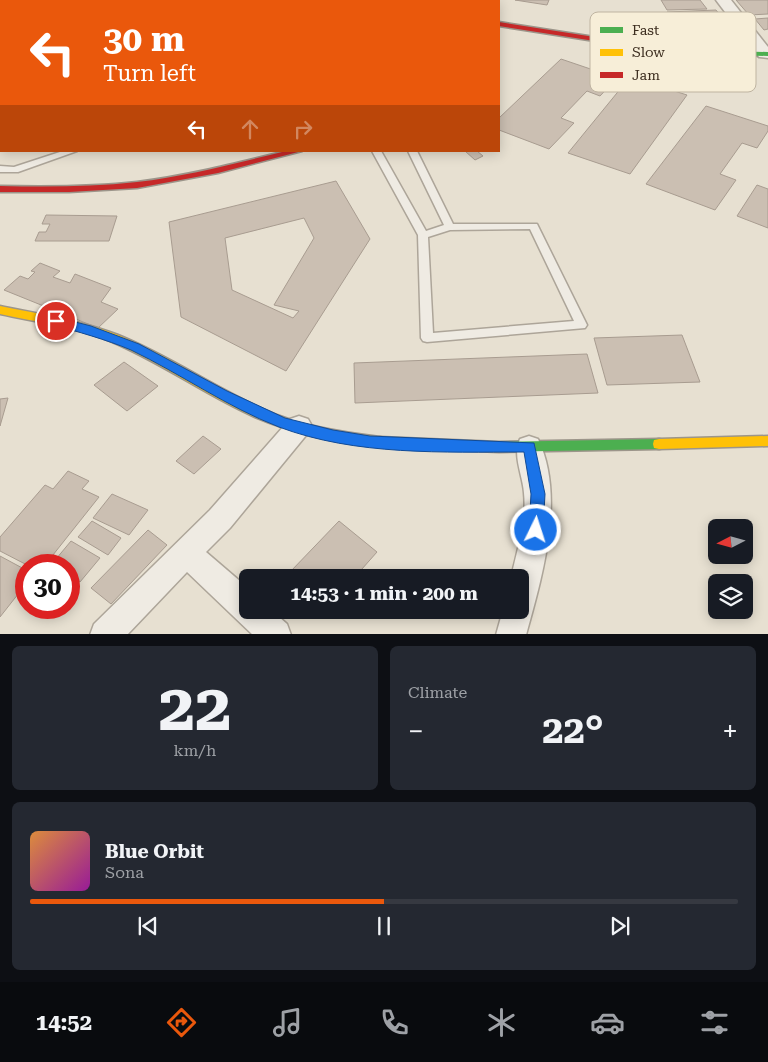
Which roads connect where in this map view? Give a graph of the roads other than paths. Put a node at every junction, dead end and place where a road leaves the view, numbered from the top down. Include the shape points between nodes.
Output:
1 (723, 0) edge
2 (733, 12) edge
3 (500, 24) edge
4 (590, 38) edge
5 (756, 41) edge
6 (766, 54) edge
7 (70, 152) edge
8 (294, 152) edge
9 (377, 152) edge
10 (412, 152) edge
11 (0, 169) edge
12 (0, 189) edge
13 (450, 227) junction
14 (423, 234) junction
15 (0, 310) edge
16 (299, 426) junction
17 (768, 441) edge
18 (529, 447) junction
19 (194, 546) junction
20 (527, 569) edge
21 (239, 598) edge
22 (259, 619) edge
23 (515, 619) edge
24 (105, 634) edge
25 (276, 634) edge
26 (511, 634) edge

1 - 2 street
3 - 4 street
5 - 6 street
7 - 11 lane via 15,170
8 - 12 street via 182,178 136,185 65,190
9 - 14 lane
10 - 13 lane
13 - 14 lane
13 - 14 lane via 533,226 581,325 427,338
15 - 16 street via 113,338 257,411 283,423
16 - 18 street via 370,442
16 - 19 street
17 - 18 street
18 - 20 street via 538,494 536,530
19 - 21 street
19 - 24 street
22 - 25 street
23 - 26 street

